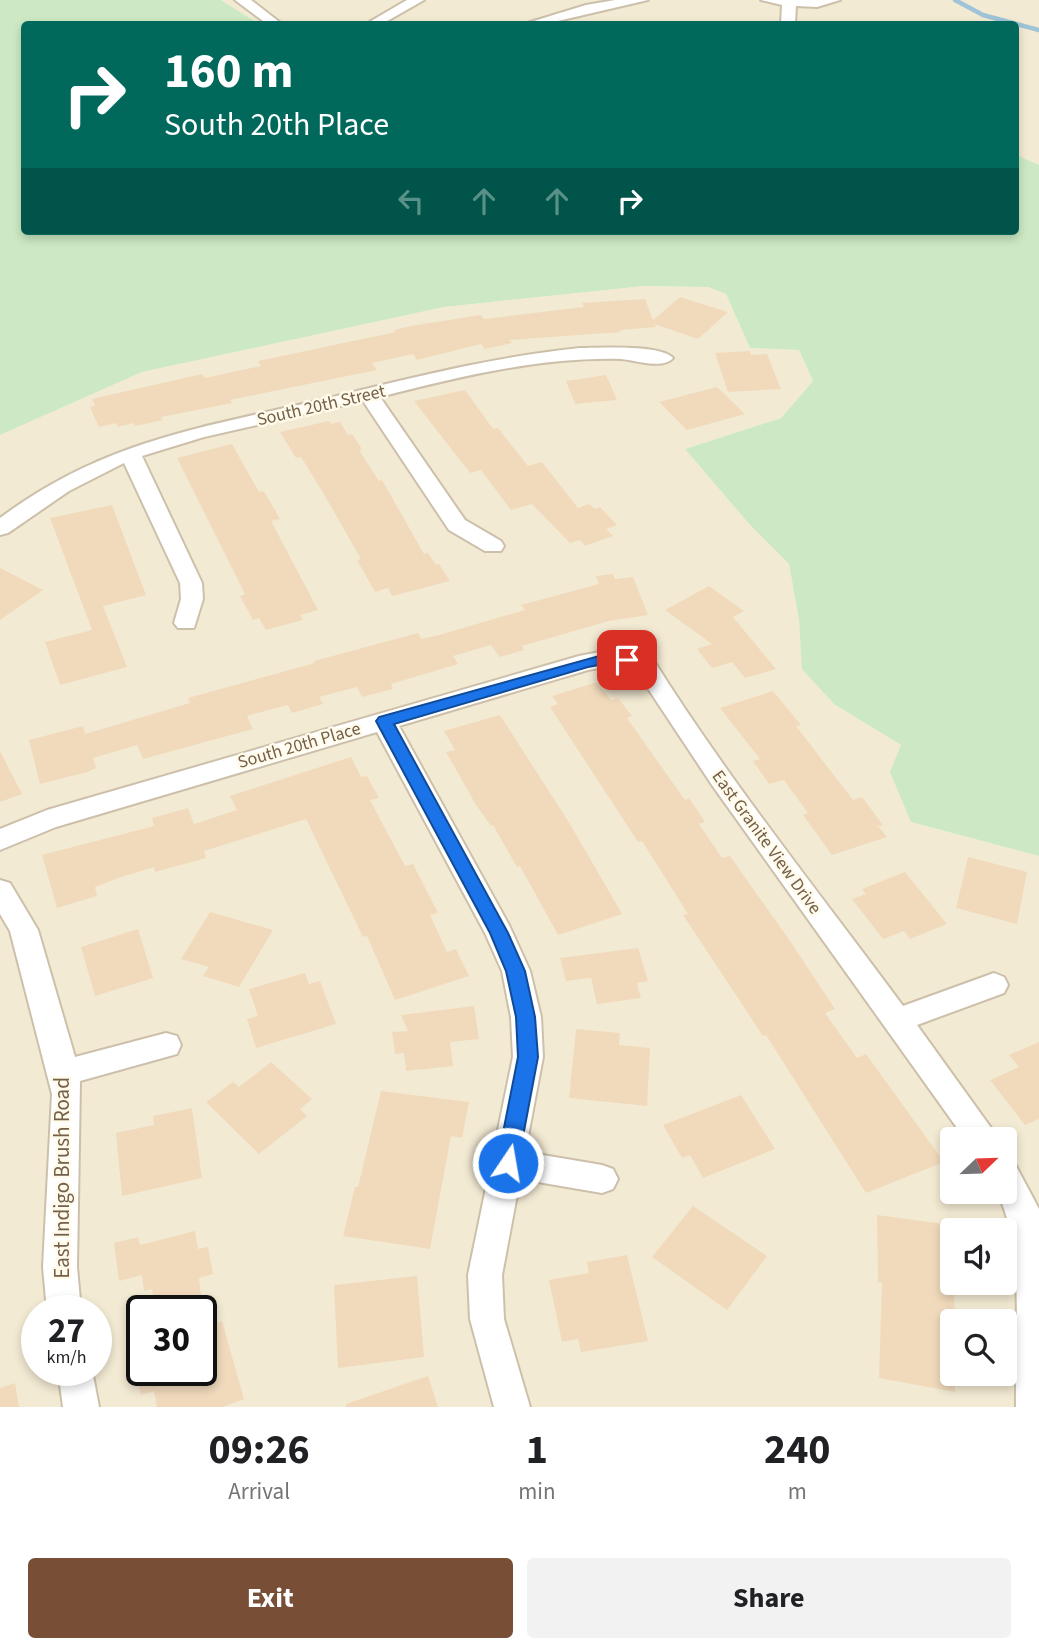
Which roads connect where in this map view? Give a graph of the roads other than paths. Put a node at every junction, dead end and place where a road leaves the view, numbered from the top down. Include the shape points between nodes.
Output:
1 (242, 0) edge
2 (417, 0) edge
3 (641, 0) edge
4 (768, 0) edge
5 (833, 0) edge
6 (789, 2) junction
7 (271, 21) edge
8 (378, 21) edge
9 (542, 21) edge
10 (788, 21) edge
11 (663, 358) dead end
12 (368, 394) junction
13 (130, 453) junction
14 (0, 528) edge
15 (493, 546) dead end
16 (186, 623) dead end
17 (643, 662) joint
18 (384, 721) junction
19 (0, 840) edge
20 (0, 890) edge
21 (994, 985) dead end
22 (897, 1020) junction
23 (166, 1045) dead end
24 (64, 1073) junction
25 (974, 1127) edge
26 (508, 1163) junction
27 (602, 1179) dead end
28 (1017, 1199) edge
29 (63, 1295) edge
30 (78, 1386) edge
31 (81, 1407) edge
32 (512, 1407) edge
33 (1034, 1407) edge

1 - 7 street
2 - 8 street
3 - 9 street
4 - 6 street
5 - 6 street
6 - 10 street
11 - 12 street, South 20th Street via 618,353 521,362
12 - 13 street, South 20th Street
12 - 15 street via 457,524
13 - 14 street, South 20th Street via 77,477
13 - 16 street via 191,583
17 - 18 street, South 20th Place via 610,658 587,662
17 - 22 street, East Granite View Drive via 714,769
18 - 19 street, South 20th Place via 47,820
18 - 26 street via 516,971 526,1017 528,1057
20 - 24 street, East Indigo Brush Road via 24,930
21 - 22 street
22 - 25 street, East Granite View Drive
23 - 24 street
24 - 29 street, East Indigo Brush Road
26 - 27 street
26 - 32 street via 485,1275 487,1319
28 - 33 street via 1024,1212 1030,1253
30 - 31 street

